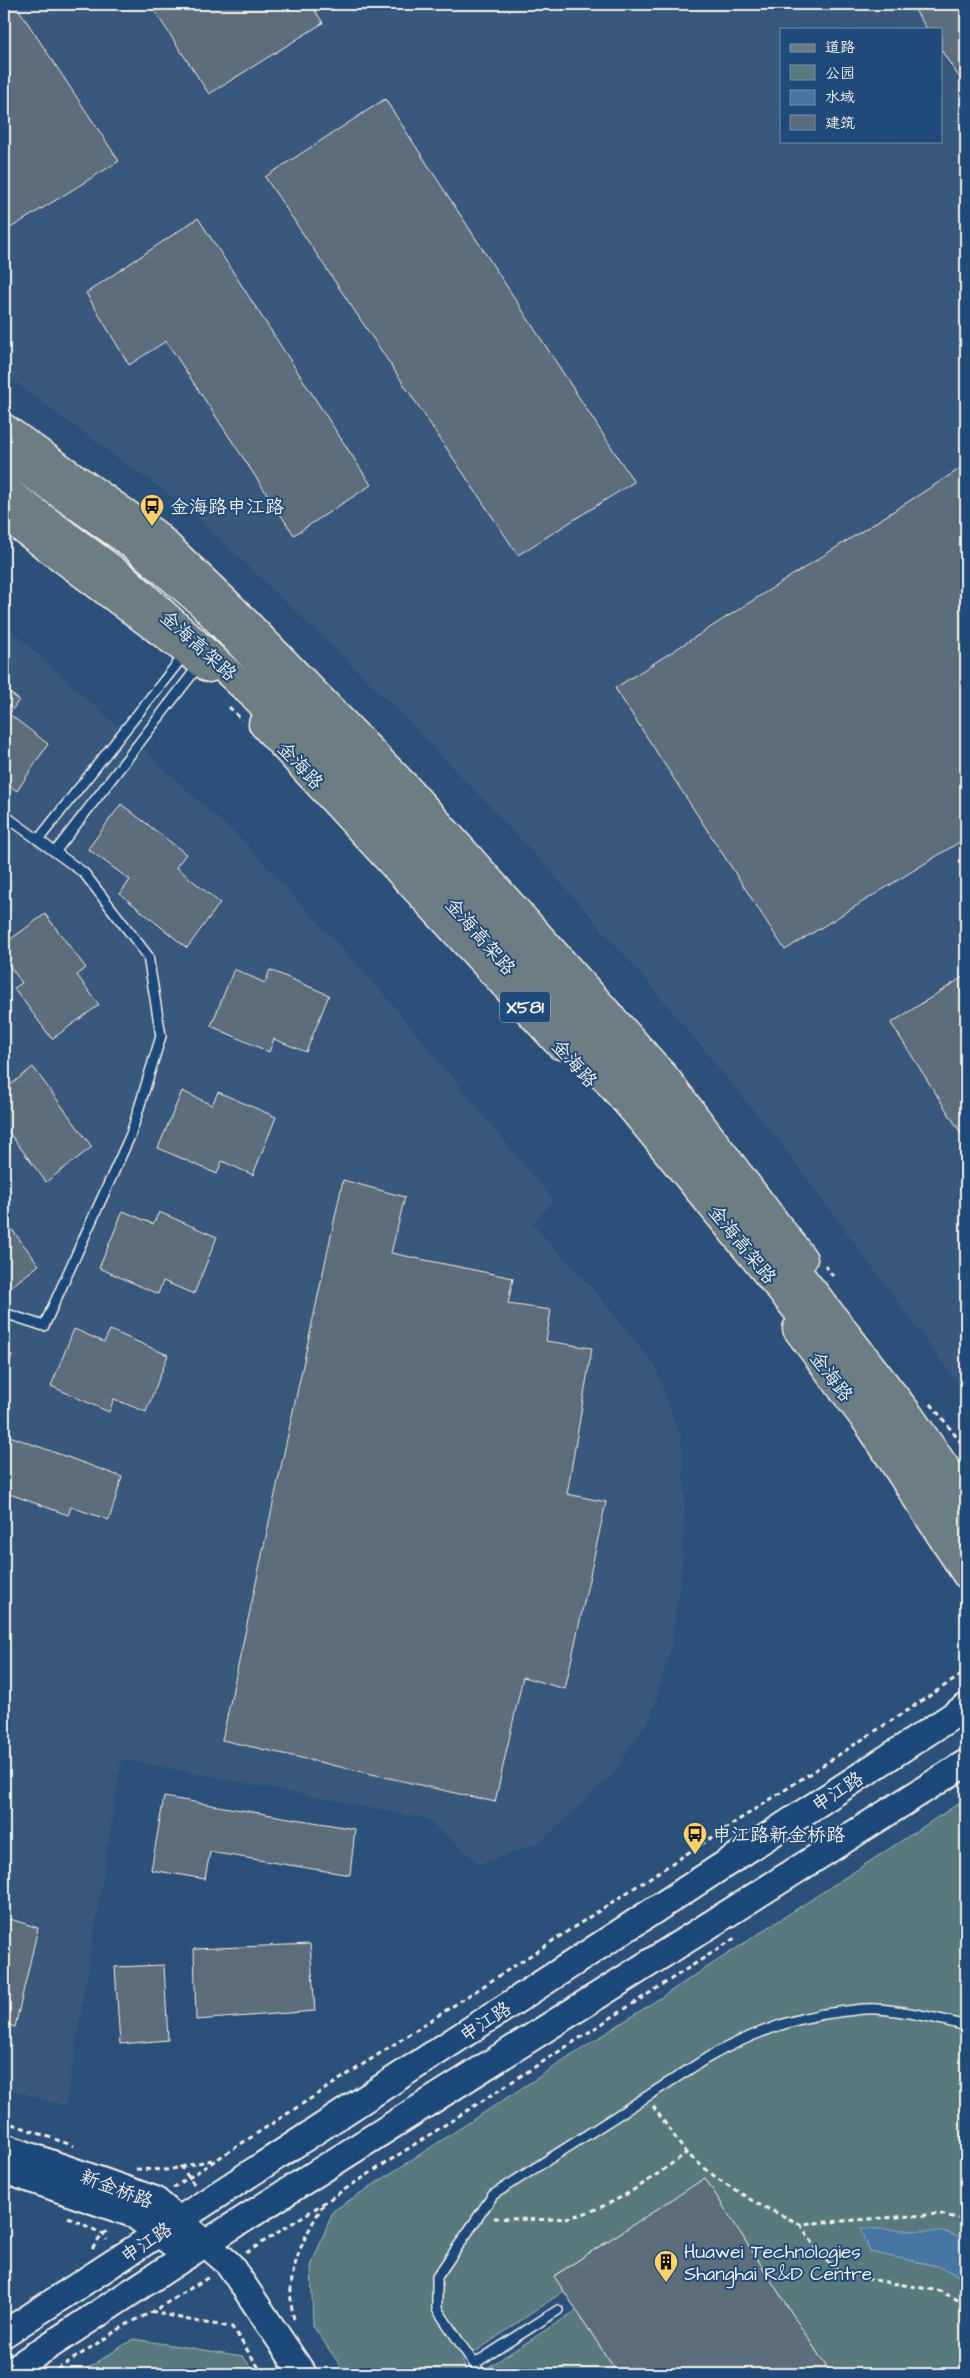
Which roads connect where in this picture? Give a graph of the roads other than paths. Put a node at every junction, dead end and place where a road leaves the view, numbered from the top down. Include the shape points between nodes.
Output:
1 (4, 428) edge
2 (4, 438) edge
3 (4, 455) edge
4 (4, 489) edge
5 (4, 515) edge
6 (253, 631) junction
7 (194, 658) junction
8 (4, 815) edge
9 (38, 840) junction
10 (55, 852) junction
11 (4, 1313) edge
12 (966, 1479) edge
13 (966, 1497) edge
14 (966, 1539) edge
15 (966, 1574) edge
16 (966, 1707) edge
17 (966, 1763) edge
18 (966, 2026) edge
19 (4, 2147) edge
20 (4, 2170) edge
21 (169, 2227) junction
22 (197, 2249) junction
23 (223, 2268) junction
24 (558, 2310) dead end
25 (4, 2334) edge
26 (474, 2364) junction
27 (6, 2374) edge
28 (283, 2374) edge
29 (302, 2374) edge
30 (480, 2374) edge

1 - 6 main road via 155,534
2 - 6 main road via 164,552
3 - 13 main road, 金海高架路 via 133,545 200,602 552,975 816,1295 909,1415
4 - 14 main road, 金海高架路 via 127,580 235,678 442,892 633,1110 860,1387
5 - 7 main road, 金海路 / X581
6 - 12 main road via 406,788 665,1077 918,1410
7 - 9 lane
7 - 10 lane
7 - 15 main road, 金海路 / X581 via 219,676 583,1071 724,1233 870,1426
8 - 9 lane
9 - 10 lane
10 - 11 lane via 84,872 148,956 161,1036 131,1134 44,1326
16 - 21 main road, 申江路
17 - 22 main road, 申江路
18 - 26 lane via 923,2015 875,2009 827,2013 785,2022 742,2038 493,2195 437,2276 437,2309
19 - 21 main road, 新金桥路 via 155,2200
20 - 21 main road, 新金桥路
21 - 22 main road, 新金桥路
21 - 25 main road, 申江路
22 - 23 main road, 新金桥路
22 - 27 main road, 申江路
23 - 28 main road, 新金桥路
23 - 29 main road, 新金桥路
24 - 26 lane
26 - 30 lane

